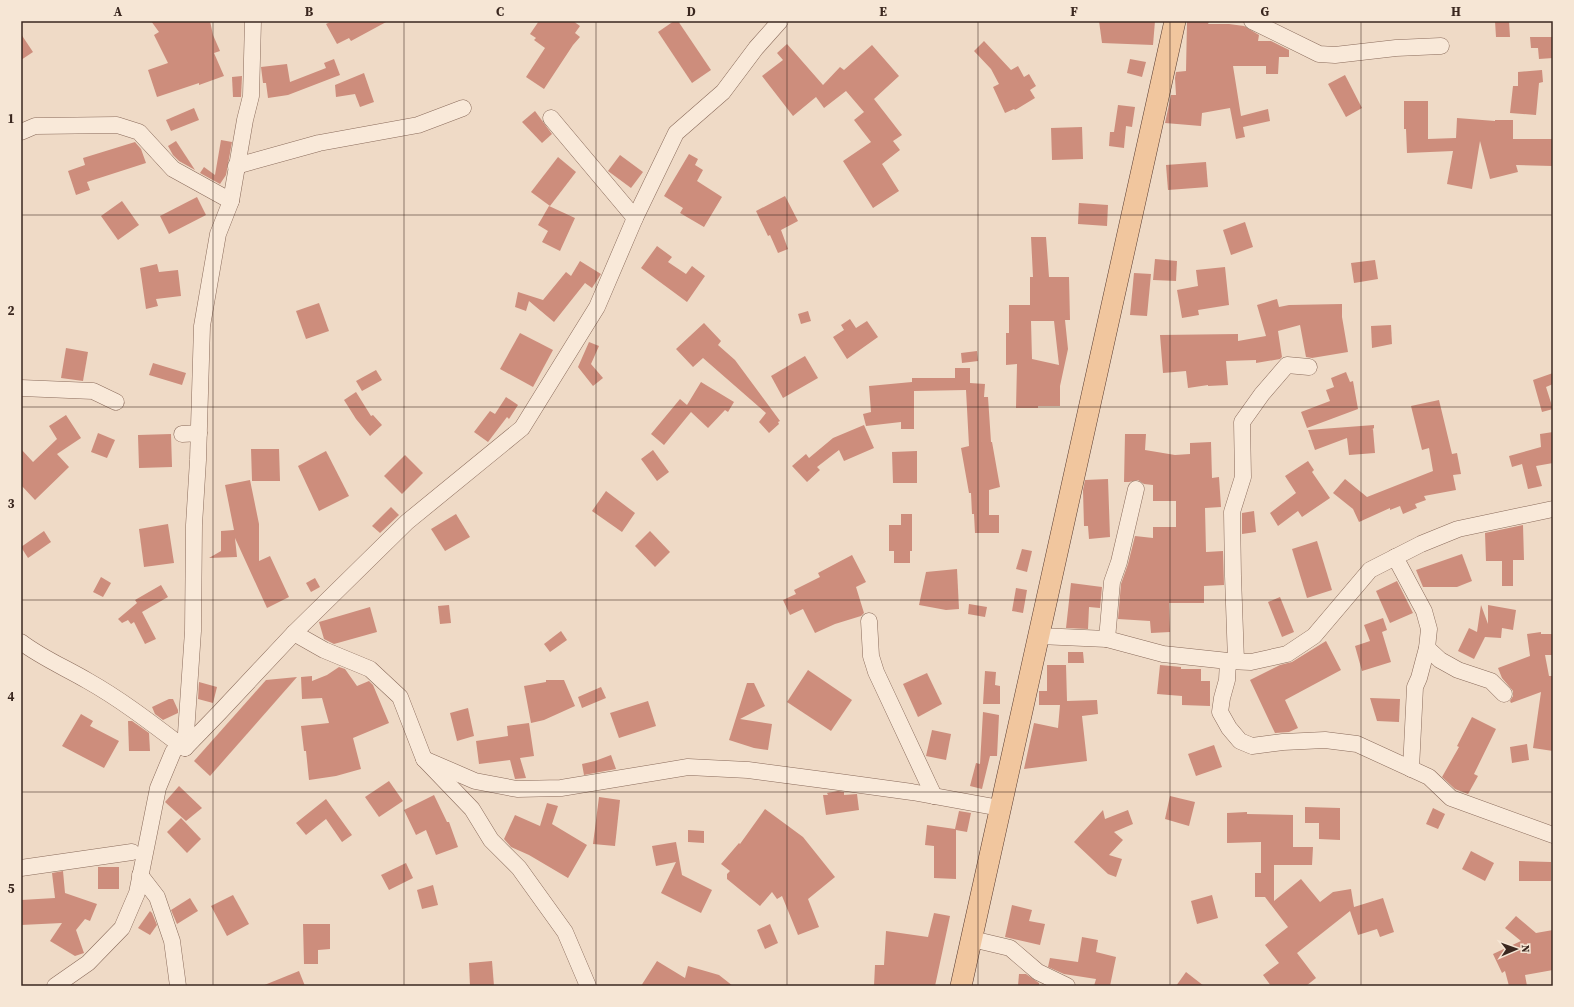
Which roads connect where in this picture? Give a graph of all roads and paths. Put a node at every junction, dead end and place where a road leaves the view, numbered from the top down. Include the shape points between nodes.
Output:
1 (253, 21) edge
2 (780, 21) edge
3 (1176, 21) edge
4 (1252, 21) edge
5 (1441, 46) dead end
6 (463, 108) dead end
7 (551, 118) dead end
8 (21, 132) edge
9 (236, 166) junction
10 (231, 201) junction
11 (635, 218) junction
12 (1309, 367) dead end
13 (21, 388) edge
14 (116, 402) dead end
15 (199, 433) junction
16 (182, 434) dead end
17 (1136, 489) dead end
18 (1553, 509) edge
19 (1395, 557) junction
20 (869, 621) dead end
21 (294, 633) junction
22 (1039, 636) junction
23 (1107, 639) junction
24 (21, 642) edge
25 (1427, 648) junction
26 (1232, 661) junction
27 (1504, 694) dead end
28 (182, 746) junction
29 (424, 759) junction
30 (1411, 769) junction
31 (934, 796) junction
32 (1000, 808) junction
33 (1553, 835) edge
34 (132, 852) dead end
35 (21, 868) edge
36 (140, 875) junction
37 (972, 938) junction
38 (55, 986) edge
39 (178, 986) edge
40 (588, 986) edge
41 (961, 986) edge
42 (1067, 986) edge

1 - 9 street via 251,96
2 - 11 street via 723,92 676,133
3 - 22 main road
4 - 5 street via 1319,54 1335,55
6 - 9 street via 418,125 319,143
7 - 11 street
8 - 10 street via 35,126 117,125 139,132 173,169
9 - 10 street
10 - 15 street via 218,234 202,326
11 - 21 street via 597,307 522,428 407,522
12 - 26 street via 1287,365 1242,422 1243,477 1232,512
13 - 14 street via 93,391
15 - 16 street
15 - 28 street via 194,525 193,630
17 - 23 street via 1112,582
18 - 19 street via 1458,529
19 - 25 street via 1424,611 1428,629
19 - 26 street via 1370,570 1314,636 1287,654 1251,662
20 - 31 street via 870,656
21 - 28 street via 219,714
21 - 29 street via 324,650 370,669 400,697
22 - 23 street
22 - 32 main road
23 - 26 street via 1163,654
24 - 28 street via 89,681
25 - 27 street via 1440,660 1458,670 1491,681
25 - 30 street via 1415,687
26 - 30 street via 1220,712 1240,741 1252,746 1325,740 1357,744
28 - 36 street via 173,752 158,788
29 - 31 street via 475,780 517,789 560,788 688,767 748,770
29 - 40 street via 472,809 490,840 519,868 565,932
30 - 33 street via 1429,777 1451,798
31 - 32 street
32 - 37 main road
34 - 35 street
36 - 38 street via 137,893 122,928 88,963
36 - 39 street via 157,897 172,941
37 - 41 main road
37 - 42 street via 1010,948 1038,972

